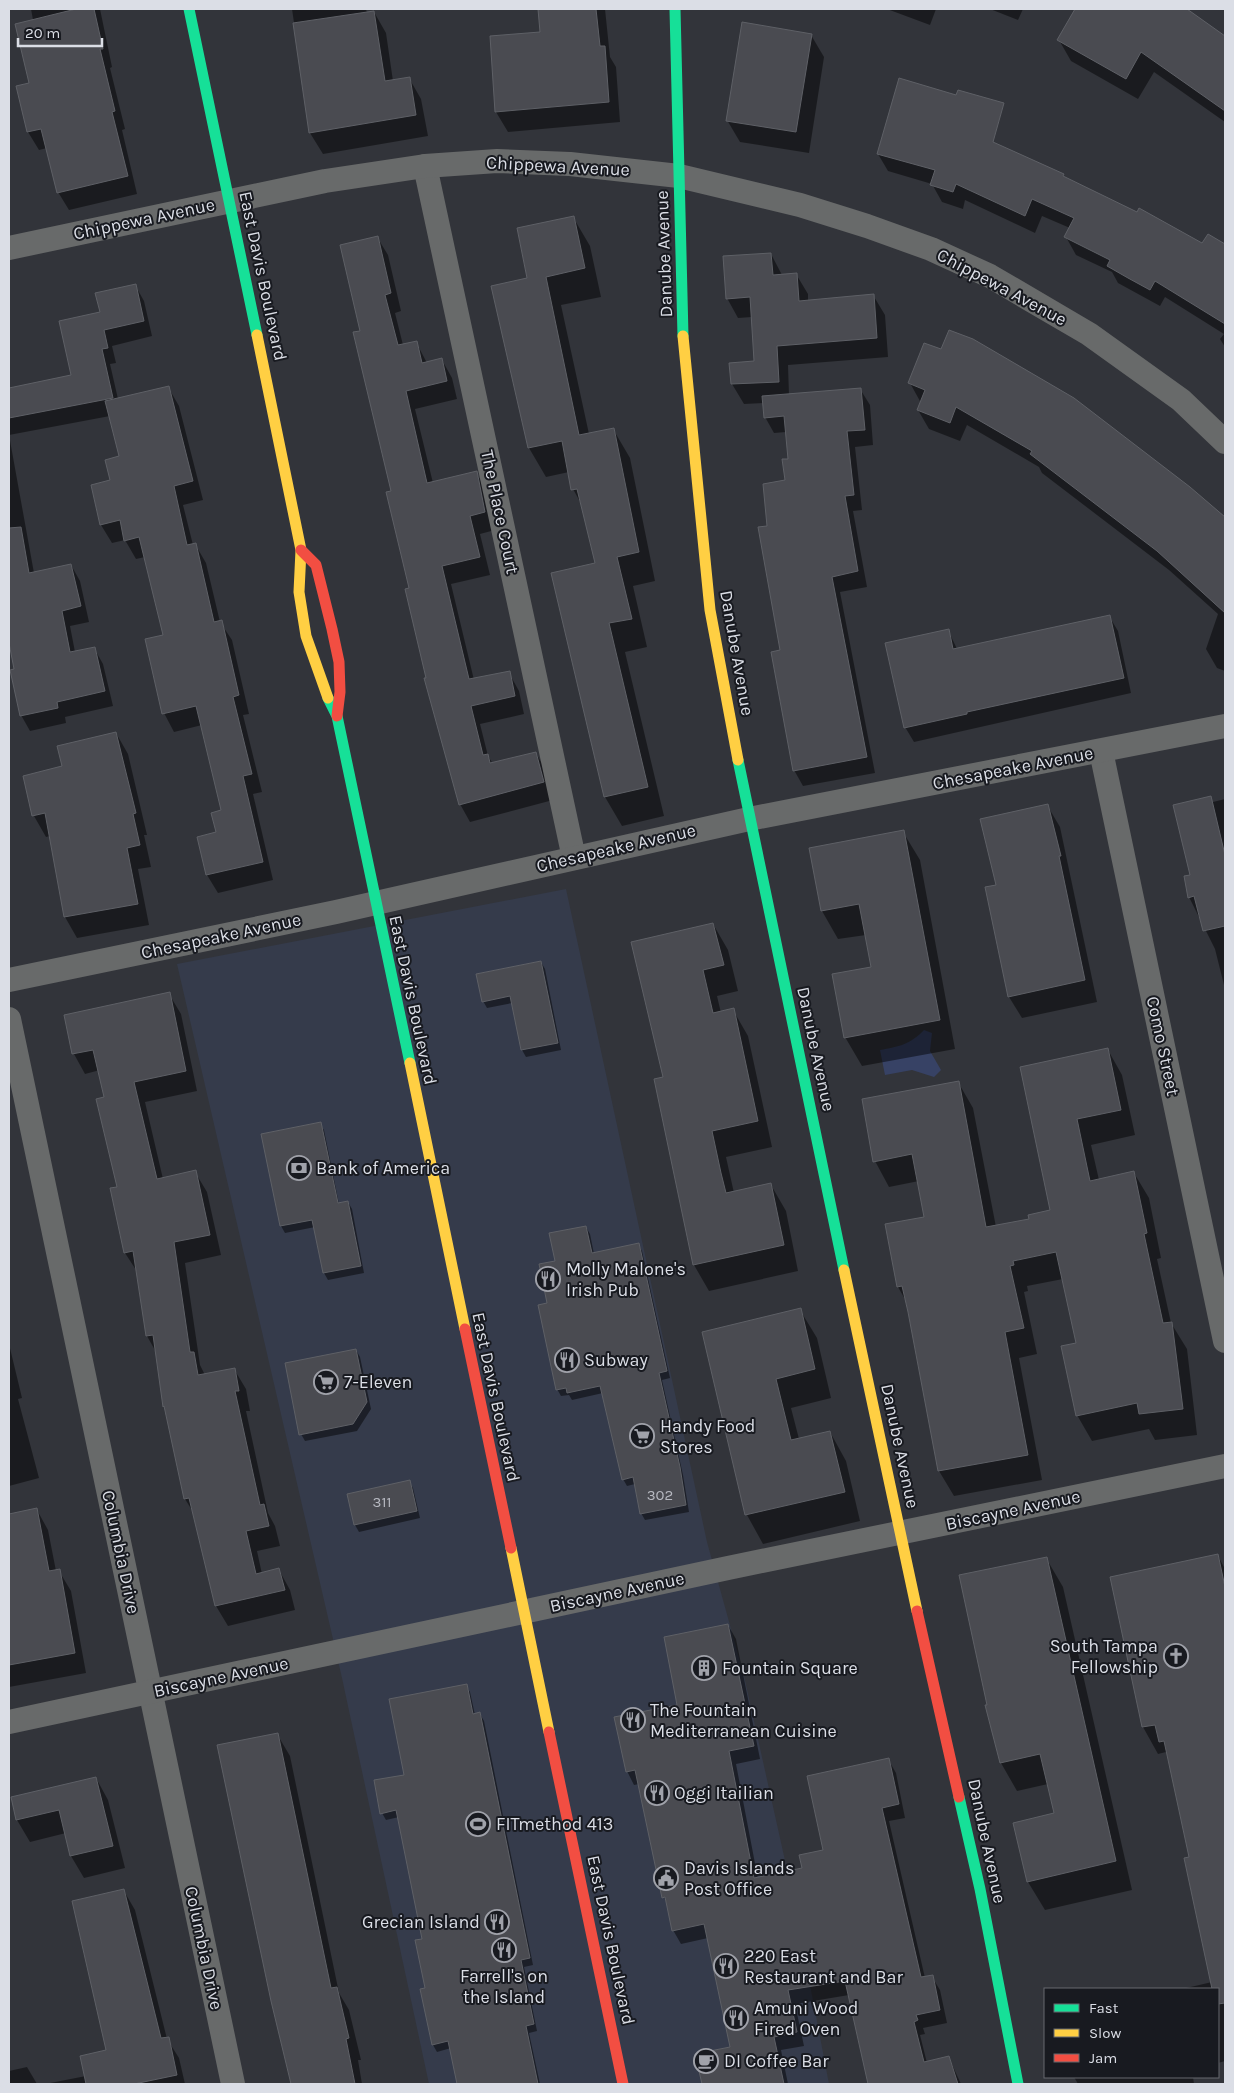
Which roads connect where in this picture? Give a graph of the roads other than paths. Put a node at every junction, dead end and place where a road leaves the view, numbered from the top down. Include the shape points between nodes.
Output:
1 (188, 9) edge
2 (675, 9) edge
3 (425, 166) junction
4 (679, 176) junction
5 (230, 201) junction
6 (9, 248) edge
7 (1225, 442) edge
8 (301, 550) junction
9 (336, 716) junction
10 (1225, 726) edge
11 (1101, 751) junction
12 (749, 819) junction
13 (574, 858) junction
14 (375, 903) junction
15 (9, 980) edge
16 (9, 1019) edge
17 (1216, 1260) edge
18 (1225, 1340) edge
19 (1225, 1466) edge
20 (900, 1534) junction
21 (524, 1612) junction
22 (150, 1692) junction
23 (9, 1722) edge
24 (233, 2084) edge
25 (623, 2084) edge
26 (1018, 2084) edge

1 - 5 street, East Davis Boulevard
2 - 4 street, Danube Avenue
3 - 4 street, Chippewa Avenue via 497,161 570,164
3 - 5 street, Chippewa Avenue via 325,181
3 - 13 street, The Place Court
4 - 7 street, Chippewa Avenue via 868,226 931,248 990,276 1089,334 1181,400
4 - 12 street, Danube Avenue via 683,344 710,610
5 - 6 street, Chippewa Avenue
5 - 8 street, East Davis Boulevard
8 - 9 street, East Davis Boulevard via 298,569 300,602 314,665
8 - 9 street, East Davis Boulevard via 316,565 339,662 340,692
9 - 14 street, East Davis Boulevard
10 - 11 street, Chesapeake Avenue
11 - 12 street, Chesapeake Avenue
11 - 17 street, Como Street
12 - 13 street, Chesapeake Avenue
12 - 20 street, Danube Avenue
13 - 14 street, Chesapeake Avenue
14 - 15 street, Chesapeake Avenue
14 - 21 street, East Davis Boulevard
16 - 22 street, Columbia Drive
17 - 18 street, Como Street
19 - 20 street, Biscayne Avenue
20 - 21 street, Biscayne Avenue
20 - 26 street, Danube Avenue via 980,1889
21 - 22 street, Biscayne Avenue
21 - 25 street, East Davis Boulevard
22 - 23 street, Biscayne Avenue
22 - 24 street, Columbia Drive

